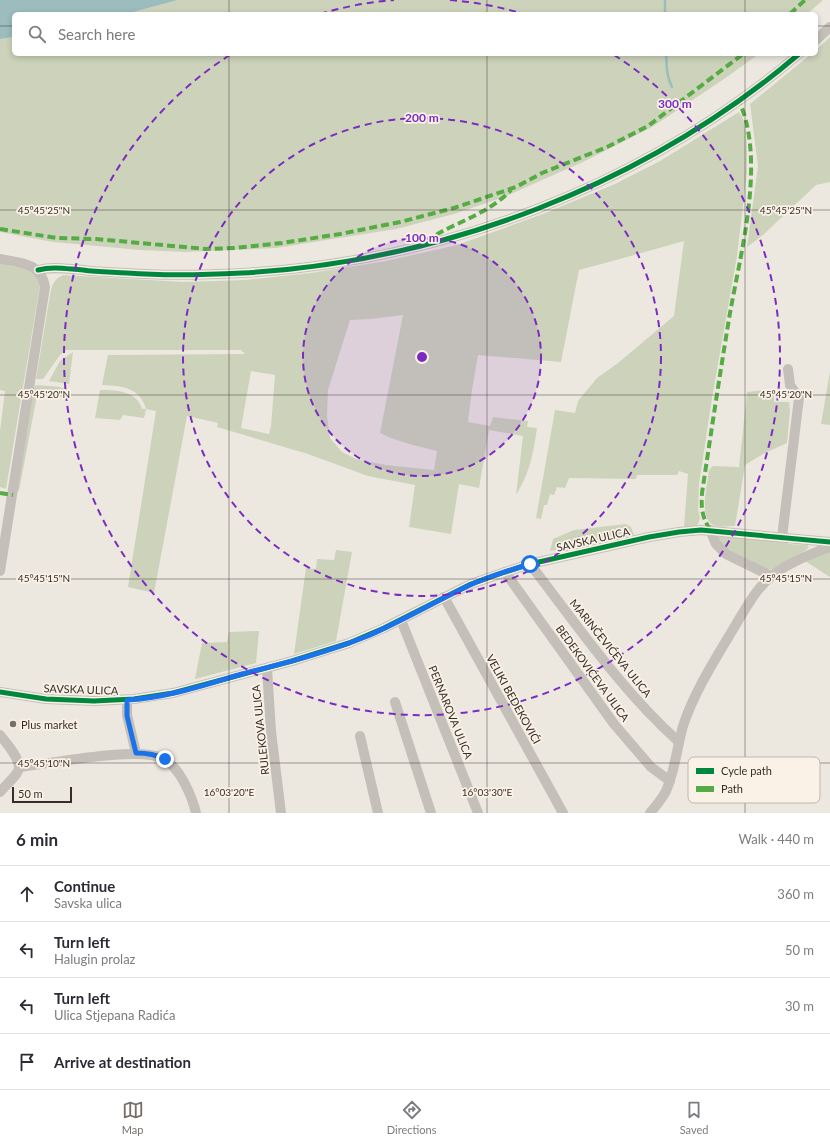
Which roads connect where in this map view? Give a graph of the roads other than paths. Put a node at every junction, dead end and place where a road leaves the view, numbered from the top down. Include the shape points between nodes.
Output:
1 (830, 27) edge
2 (818, 38) edge
3 (796, 56) edge
4 (0, 259) edge
5 (38, 270) junction
6 (788, 369) dead end
7 (710, 530) junction
8 (782, 537) junction
9 (830, 542) edge
10 (830, 547) edge
11 (530, 564) junction
12 (0, 571) edge
13 (505, 572) junction
14 (771, 576) junction
15 (444, 597) junction
16 (401, 620) junction
17 (267, 668) junction
18 (0, 692) edge
19 (127, 700) junction
20 (395, 702) dead end
21 (0, 735) edge
22 (360, 736) dead end
23 (679, 742) junction
24 (136, 753) junction
25 (19, 767) junction
26 (670, 781) junction
27 (0, 792) edge
28 (196, 813) edge
29 (281, 813) edge
30 (378, 813) edge
31 (431, 813) edge
32 (478, 813) edge
33 (563, 813) edge
34 (650, 813) edge

1 - 2 street
3 - 5 street via 744,97 667,148 594,185 522,215 455,237 392,253 254,272 198,276 53,268
4 - 5 street via 26,264
5 - 12 street via 43,278 44,291
6 - 8 street via 790,384 799,398
7 - 8 street, SAVSKA ULICA
7 - 11 street, SAVSKA ULICA via 649,537
7 - 14 street via 716,544 726,554
8 - 9 street, SAVSKA ULICA
10 - 14 street via 801,558
11 - 13 street, SAVSKA ULICA
11 - 23 street, MARINČEVIĆEVA ULICA via 618,677 655,720
13 - 15 street, SAVSKA ULICA
13 - 26 street, BEDEKOVIĆEVA ULICA via 614,724 651,768
14 - 23 street via 751,600 711,667 689,712
15 - 16 street, SAVSKA ULICA
15 - 33 street, VELIKI BEDEKOVIĆI
16 - 17 street, SAVSKA ULICA via 349,643
16 - 32 street, PERNAROVA ULICA
17 - 19 street, SAVSKA ULICA via 173,693
17 - 29 street, RULEKOVA ULICA via 271,731
18 - 19 street, SAVSKA ULICA via 70,700
19 - 24 street via 127,716
20 - 31 street
21 - 25 street via 15,755
22 - 30 street
23 - 26 street
24 - 25 street
24 - 28 street via 157,755 171,764 190,794
25 - 27 street via 18,773
26 - 34 street via 659,803

